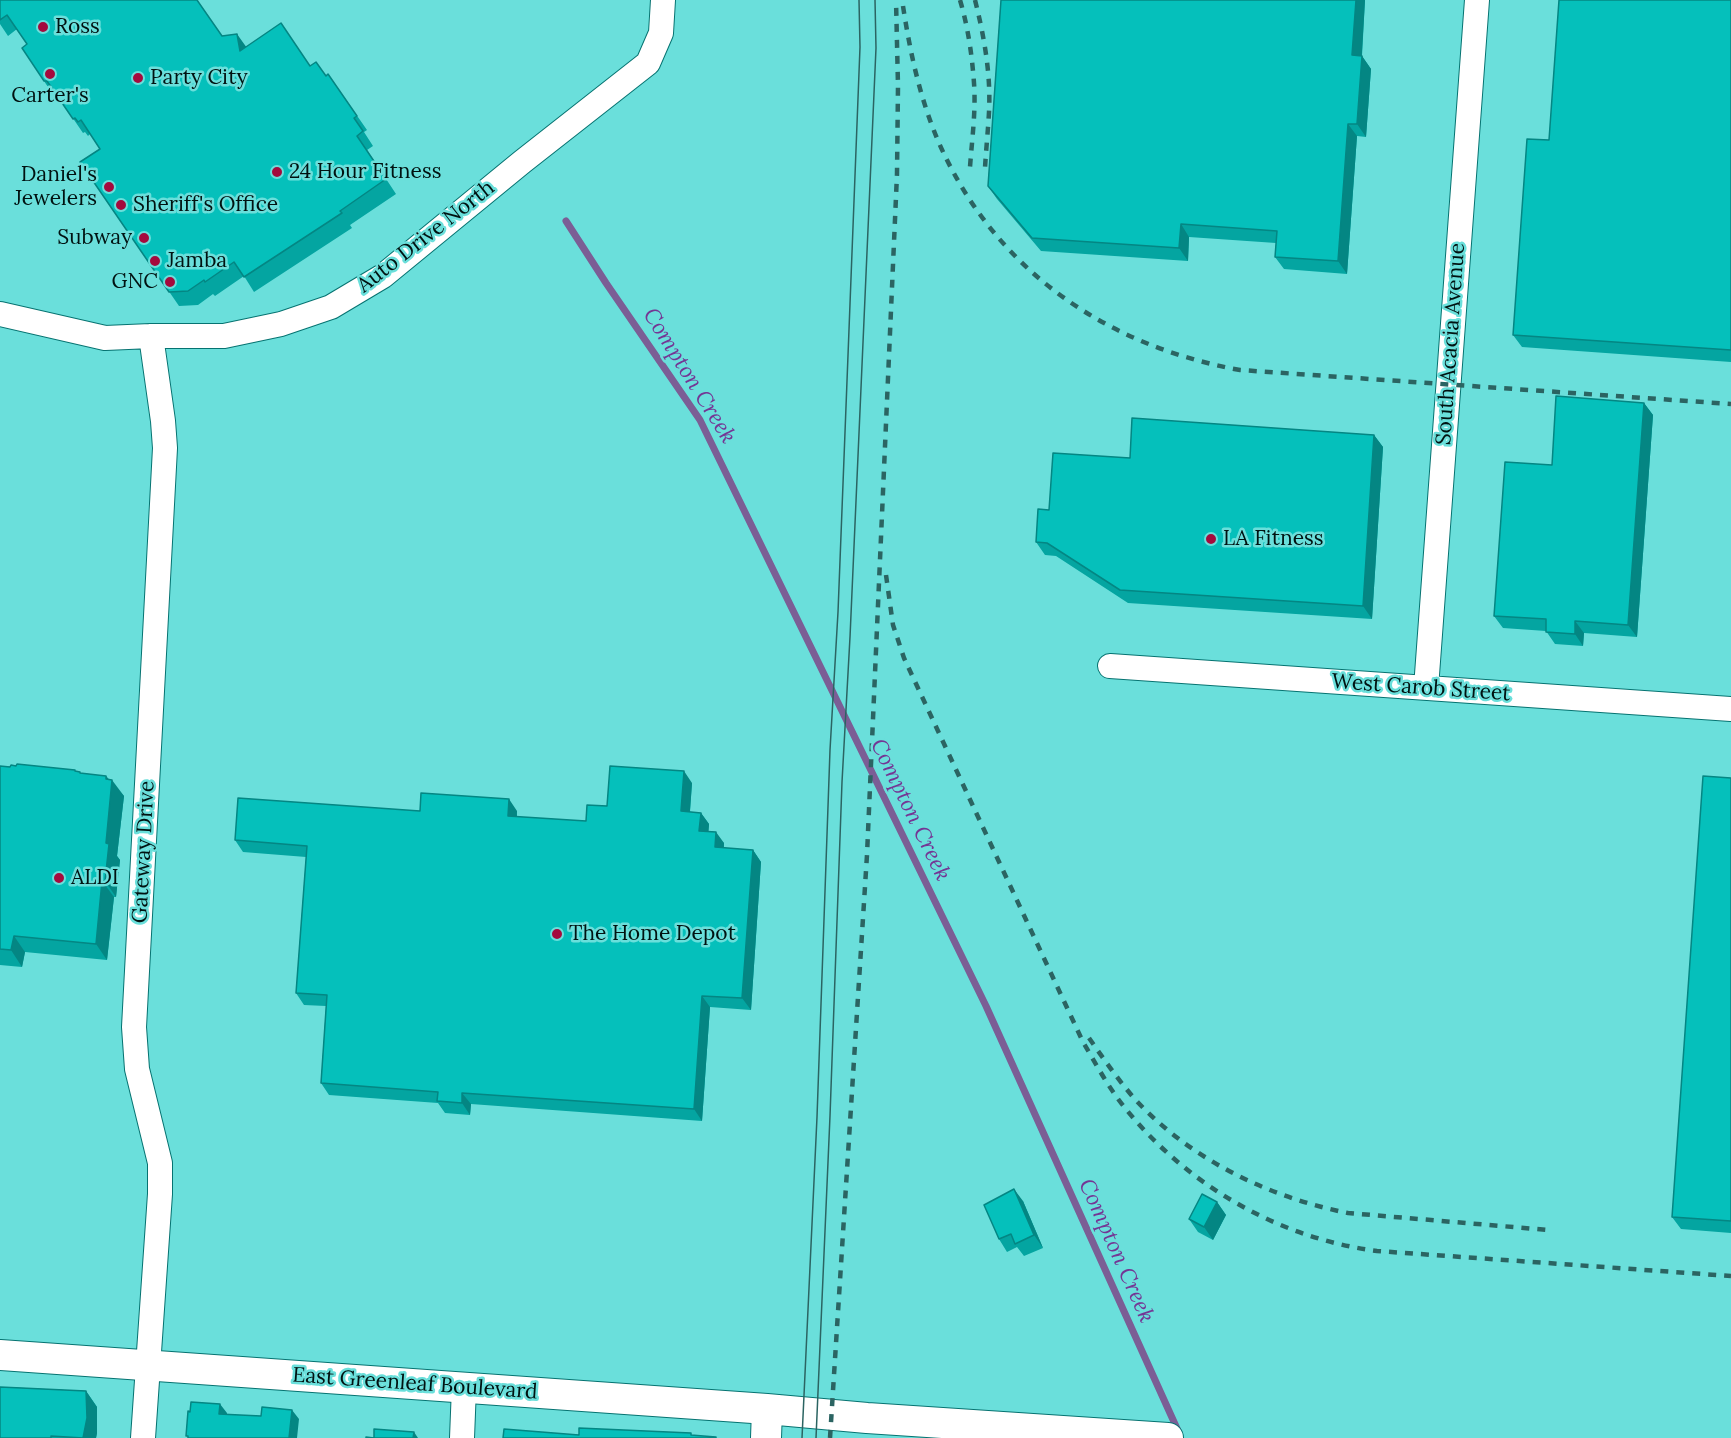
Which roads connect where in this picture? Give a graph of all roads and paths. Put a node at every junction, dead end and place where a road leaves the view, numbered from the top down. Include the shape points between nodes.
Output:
1 (663, 0) edge
2 (1477, 0) edge
3 (0, 314) edge
4 (151, 336) junction
5 (1110, 666) dead end
6 (1426, 688) junction
7 (1731, 709) edge
8 (0, 1355) edge
9 (147, 1366) junction
10 (464, 1387) junction
11 (767, 1408) junction
12 (866, 1428) edge
13 (1157, 1437) edge
14 (143, 1438) edge
15 (462, 1438) edge
16 (766, 1438) edge

1 - 4 street, Auto Drive North via 662,33 648,63 383,276 331,307 281,324 224,336
2 - 6 street, South Acacia Avenue
3 - 4 street, Auto Drive North via 105,338
4 - 9 street, Gateway Drive via 165,448 135,1027 137,1069 160,1162
5 - 6 street, West Carob Street
6 - 7 street, West Carob Street
8 - 9 street, East Greenleaf Boulevard
9 - 10 street, East Greenleaf Boulevard
9 - 14 street, Gateway Drive
10 - 11 street, East Greenleaf Boulevard
10 - 15 street
11 - 12 street, East Greenleaf Boulevard via 831,1414
11 - 16 street
12 - 13 street, East Greenleaf Boulevard

